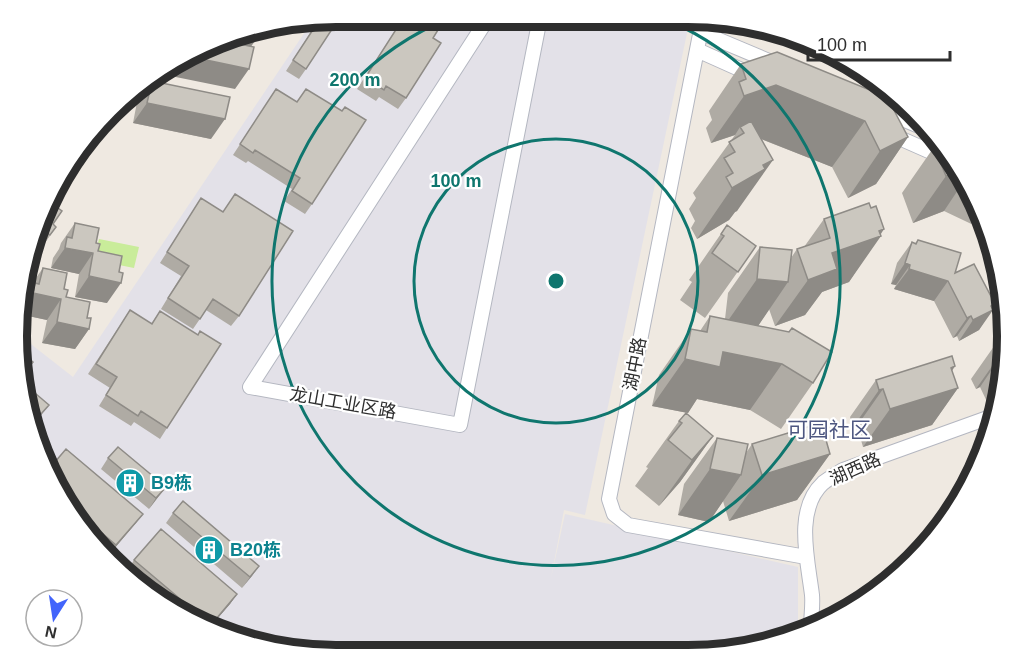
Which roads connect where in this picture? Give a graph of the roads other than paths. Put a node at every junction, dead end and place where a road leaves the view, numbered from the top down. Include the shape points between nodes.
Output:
1 (482, 27) edge
2 (538, 27) edge
3 (700, 28) edge
4 (707, 28) edge
5 (696, 50) junction
6 (785, 68) edge
7 (773, 83) edge
8 (870, 105) edge
9 (910, 122) edge
10 (871, 126) edge
11 (938, 155) edge
12 (985, 419) edge
13 (806, 556) junction
14 (812, 619) edge

1 - 2 street, 龙山工业区路 via 250,387 460,424
3 - 5 street, 湖中路
4 - 6 street
5 - 7 street
5 - 13 street, 湖中路 via 609,499 615,514 628,525
8 - 9 street
10 - 11 street
12 - 13 street, 湖西路 via 843,470 822,484 810,502
13 - 14 street, 湖西路 via 813,598

